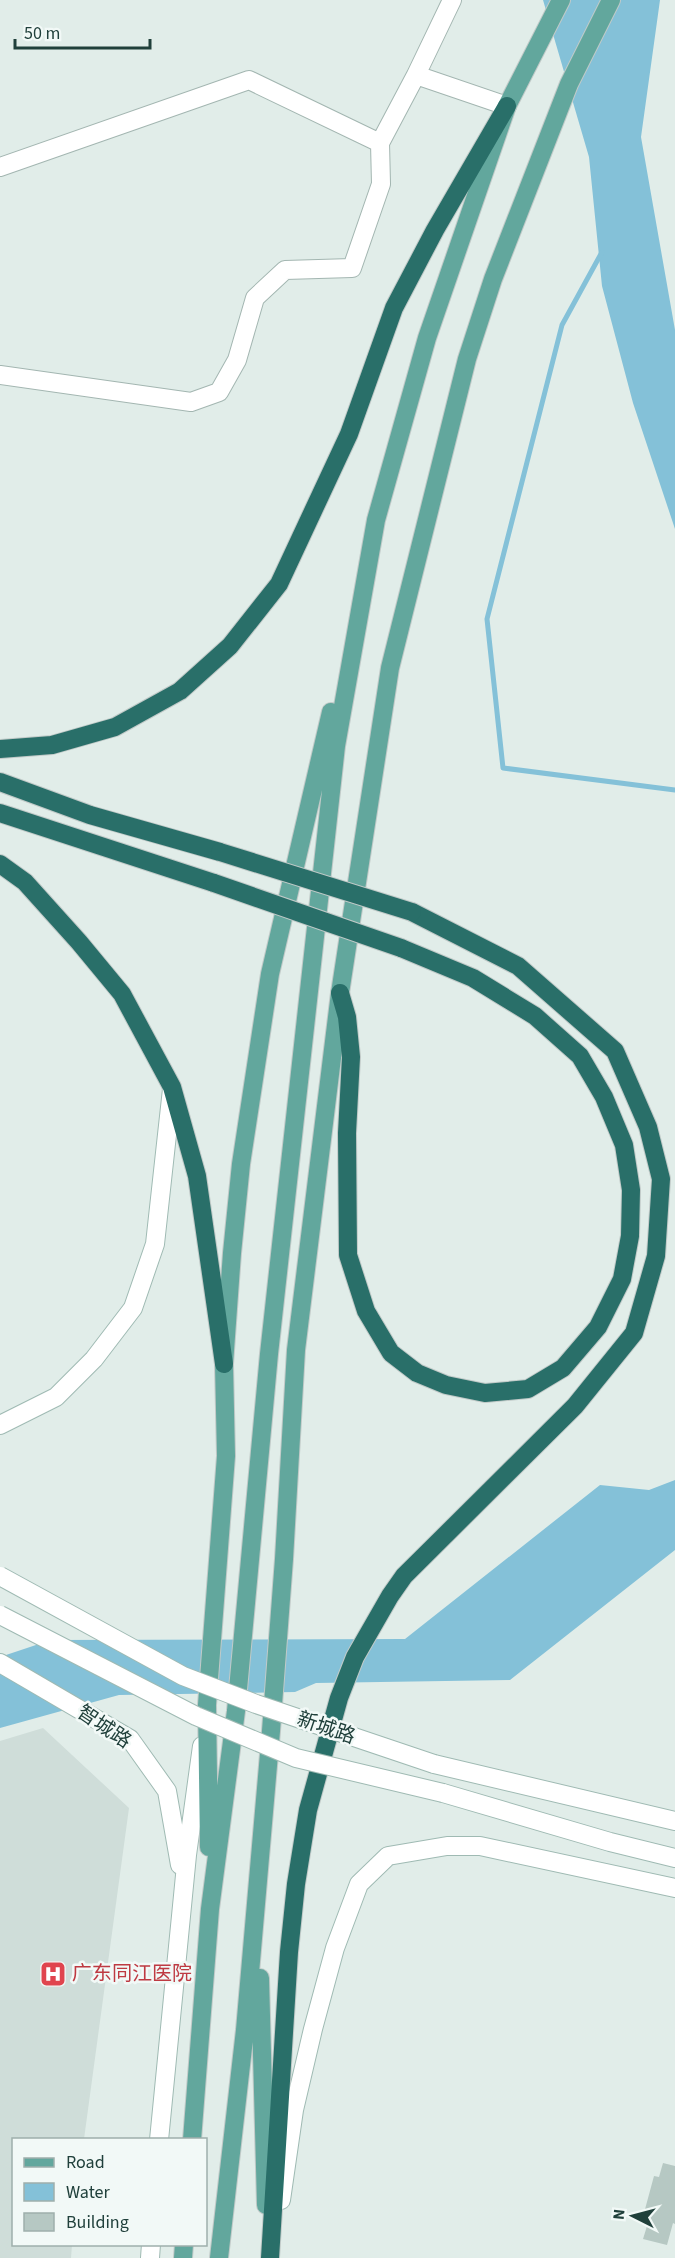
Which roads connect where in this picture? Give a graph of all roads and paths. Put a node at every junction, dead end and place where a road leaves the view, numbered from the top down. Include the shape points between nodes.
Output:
1 (452, 0) edge
2 (561, 0) edge
3 (611, 0) edge
4 (416, 75) junction
5 (507, 106) junction
6 (380, 143) junction
7 (0, 167) edge
8 (0, 375) edge
9 (376, 520) junction
10 (0, 749) edge
11 (0, 782) edge
12 (0, 813) edge
13 (0, 864) edge
14 (340, 993) junction
15 (172, 1087) junction
16 (224, 1364) junction
17 (0, 1425) edge
18 (0, 1576) edge
19 (0, 1616) edge
20 (0, 1663) edge
21 (207, 1706) junction
22 (675, 1821) edge
23 (675, 1858) edge
24 (675, 1888) edge
25 (184, 1892) junction
26 (257, 1895) junction
27 (210, 1909) junction
28 (159, 2138) edge
29 (192, 2138) edge
30 (219, 2258) edge
31 (270, 2258) edge

1 - 4 street
2 - 5 main road
3 - 14 main road via 569,84 493,279 467,359 390,668
4 - 5 street
4 - 6 street
5 - 9 main road via 427,339
5 - 10 highway via 394,308 349,434 279,584 230,646 180,691 115,727 52,745
6 - 7 street via 249,80
6 - 8 street via 381,184 352,268 285,270 255,298 237,360 219,392 191,402
9 - 16 main road via 270,974 241,1164
9 - 27 main road via 336,746 268,1354 236,1711
11 - 31 highway, bridge via 90,815 412,912 518,966 615,1051 648,1127 661,1179 656,1256 634,1333 574,1406 404,1576 355,1657 339,1698 308,1810 296,1884
12 - 14 highway, bridge via 401,948 473,978 535,1016 580,1056 604,1097 624,1145 631,1190 631,1224 621,1279 598,1327 563,1368 528,1389 485,1393 446,1385 417,1373 391,1353 366,1311 348,1255 351,1057
13 - 15 highway via 25,882 122,994
14 - 26 main road via 296,1350 281,1605
15 - 16 highway via 197,1176
15 - 17 street via 155,1244 133,1308 94,1359 56,1397
16 - 21 main road via 226,1456
18 - 22 street, 新城路, bridge via 183,1676 256,1704 434,1764
19 - 23 street, 新城路, bridge via 196,1716 296,1758 443,1793
20 - 25 street, 智城路 via 130,1740 167,1791
21 - 25 street
21 - 27 main road
24 - 31 street via 480,1846 447,1846 388,1856 359,1884 335,1948 294,2110
25 - 28 street
26 - 30 main road
26 - 31 main road
27 - 29 main road

